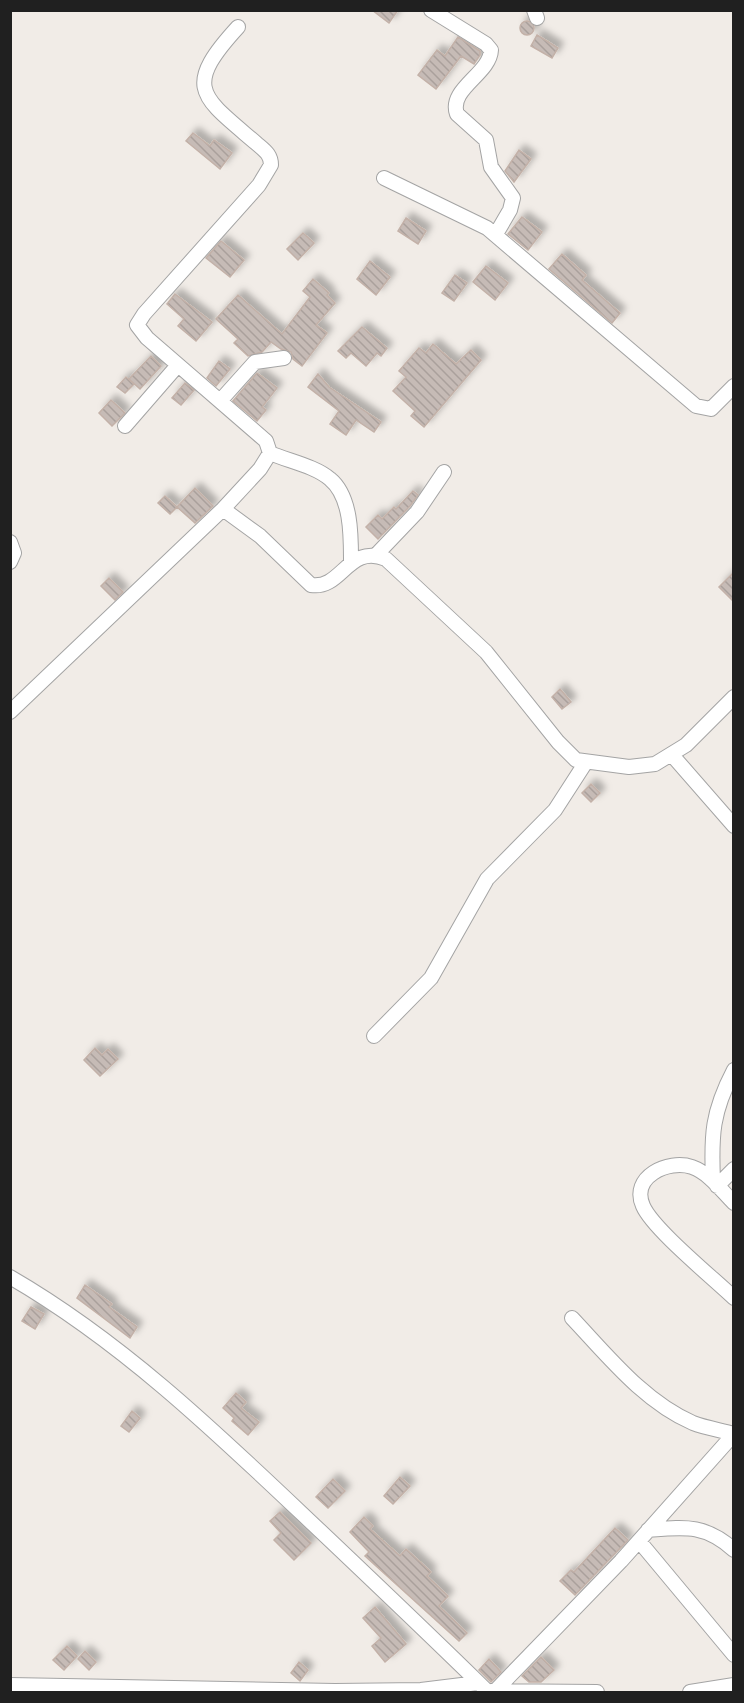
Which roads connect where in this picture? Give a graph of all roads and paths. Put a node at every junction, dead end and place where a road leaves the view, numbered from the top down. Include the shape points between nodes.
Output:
1 (431, 10) edge
2 (238, 27) dead end
3 (384, 178) dead end
4 (496, 234) junction
5 (284, 358) dead end
6 (178, 365) junction
7 (734, 386) edge
8 (220, 401) junction
9 (125, 426) dead end
10 (270, 453) junction
11 (444, 472) dead end
12 (223, 509) junction
13 (10, 542) edge
14 (376, 555) junction
15 (10, 562) edge
16 (351, 563) junction
17 (734, 697) edge
18 (10, 712) edge
19 (672, 755) junction
20 (586, 762) junction
21 (734, 826) edge
22 (374, 1036) dead end
23 (734, 1070) edge
24 (734, 1169) edge
25 (715, 1184) junction
26 (734, 1203) edge
27 (10, 1276) edge
28 (734, 1298) edge
29 (572, 1318) dead end
30 (734, 1434) edge
31 (648, 1530) junction
32 (639, 1540) junction
33 (734, 1550) edge
34 (734, 1654) edge
35 (10, 1685) edge
36 (734, 1685) edge
37 (487, 1689) edge
38 (597, 1692) edge
39 (690, 1692) edge

1 - 4 street via 491,50 488,62 458,98 455,109 486,140 491,166 513,198
2 - 6 street via 213,54 206,69 205,90 211,102 268,153 272,165 259,185 139,320 141,332
3 - 4 street
4 - 7 street via 696,406 711,409
5 - 8 street via 255,362
6 - 8 street
6 - 9 street
8 - 10 street via 266,441
10 - 12 street
10 - 16 street via 330,478 337,486 347,513
11 - 14 street via 417,512
12 - 16 street via 260,536 311,585 325,584
12 - 18 street
13 - 15 street via 14,553
14 - 16 street via 366,555
14 - 20 street via 395,566 486,652 569,754
17 - 19 street
19 - 20 street via 640,768
19 - 21 street
20 - 22 street via 555,810 486,879 431,978
23 - 25 street via 713,1121
24 - 25 street
25 - 26 street
25 - 28 street via 692,1167 664,1167 643,1182 640,1199 651,1218
27 - 37 street via 92,1330 238,1452
29 - 30 street via 655,1399 693,1422
30 - 31 street
31 - 32 street
31 - 33 street via 697,1528
32 - 34 street
32 - 37 street
35 - 37 street via 334,1691
36 - 39 street
37 - 38 street

